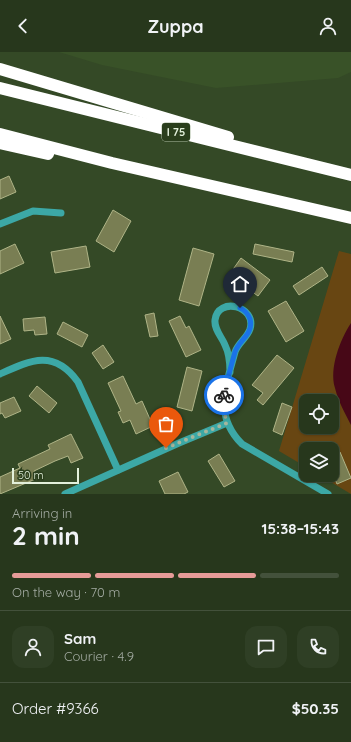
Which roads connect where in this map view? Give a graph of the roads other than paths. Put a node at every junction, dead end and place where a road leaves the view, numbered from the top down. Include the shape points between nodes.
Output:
1 (0, 69) edge
2 (0, 88) edge
3 (0, 134) edge
4 (0, 143) edge
5 (267, 154) junction
6 (112, 162) junction
7 (351, 175) edge
8 (61, 213) dead end
9 (351, 218) edge
10 (0, 224) edge
11 (230, 372) junction
12 (0, 374) edge
13 (227, 423) junction
14 (118, 470) junction
15 (65, 494) edge
16 (328, 494) edge

1 - 5 highway via 222,135
2 - 5 highway, I 75
3 - 6 highway
4 - 6 highway via 83,162
5 - 7 highway, I 75
6 - 9 highway
8 - 10 street via 33,211
11 - 11 street via 236,348 248,334 251,325 245,310 230,306 217,313 215,322 217,332 228,351
11 - 13 street via 223,403
12 - 14 street via 24,363 38,360 64,367 78,382
13 - 14 street
13 - 16 street via 242,444
14 - 15 street

